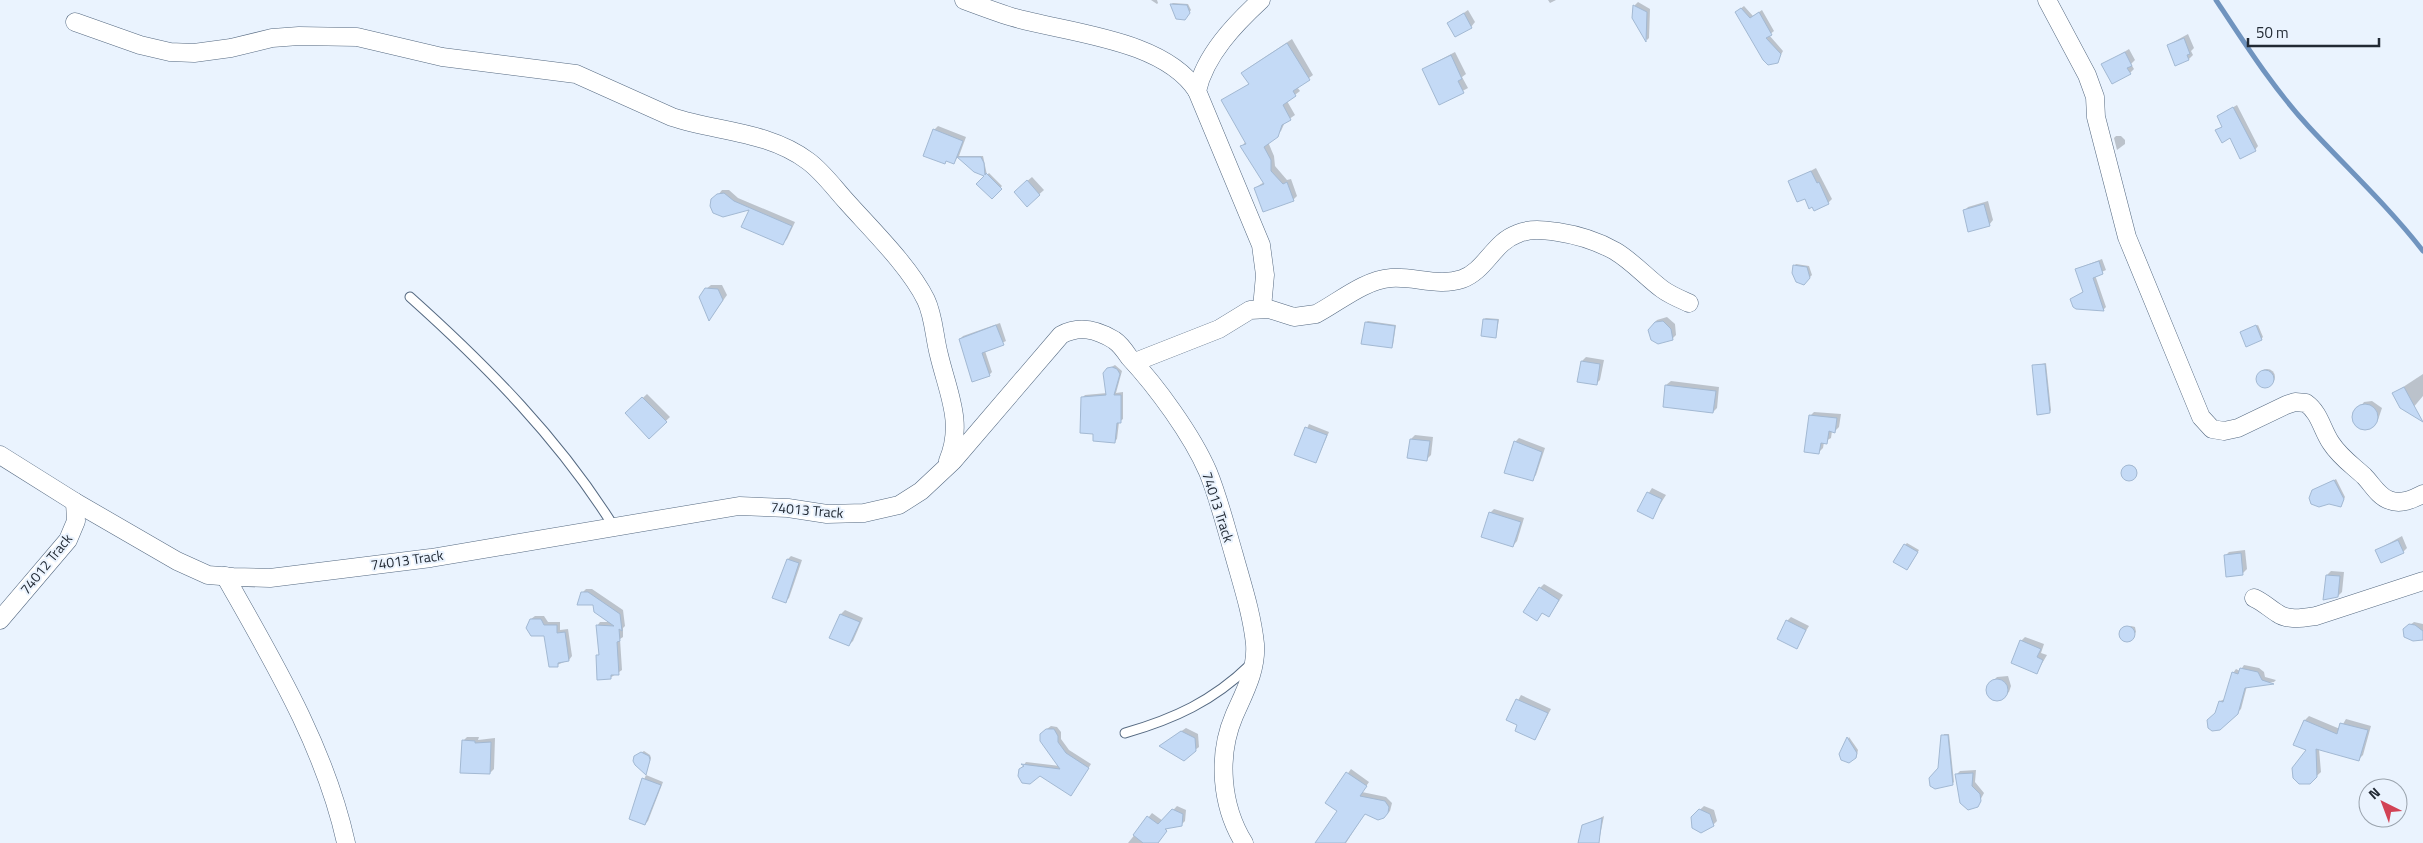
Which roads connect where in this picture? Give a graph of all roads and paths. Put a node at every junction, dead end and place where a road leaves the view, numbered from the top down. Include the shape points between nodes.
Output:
1 (964, 0) edge
2 (1261, 0) edge
3 (2047, 0) edge
4 (75, 22) dead end
5 (1198, 90) junction
6 (410, 298) dead end
7 (1689, 303) dead end
8 (1262, 308) junction
9 (1134, 362) junction
10 (0, 455) edge
11 (944, 469) junction
12 (2423, 494) edge
13 (75, 502) junction
14 (614, 527) junction
15 (225, 576) junction
16 (2423, 580) edge
17 (2254, 598) dead end
18 (0, 620) edge
19 (1254, 661) junction
20 (1125, 733) dead end
21 (346, 843) edge
22 (1244, 843) edge

1 - 5 street via 1012,17 1140,48 1160,58
2 - 5 street via 1215,50 1202,71
3 - 12 street via 2087,75 2127,237 2207,425 2218,431 2238,428 2294,402 2306,404 2318,416 2339,454 2380,494 2397,502
4 - 11 street via 170,52 194,53 231,48 272,38 357,37 442,57 576,74 686,122 740,132 778,145 808,161 827,180 918,285 926,300 956,427 954,445
5 - 8 street via 1262,245 1265,275
6 - 14 lane via 498,379 589,486
7 - 8 street via 1664,290 1617,252 1598,242 1576,235 1527,230 1515,234 1474,274 1462,279 1446,282 1406,278 1378,280 1316,314 1306,316 1294,317
8 - 9 street via 1250,310 1199,338
9 - 11 street, 74013 Track via 1115,340 1093,330 1081,328 1061,335
9 - 19 street, 74013 Track via 1157,389 1207,471 1247,601 1255,644
10 - 13 street, 74013 Track
11 - 14 street, 74013 Track via 921,491 899,505 864,513 827,514 739,506
13 - 15 street, 74013 Track via 177,561 208,574
13 - 18 street, 74012 Track via 76,521 68,540
14 - 15 street, 74013 Track via 431,558 270,578
15 - 21 street via 319,757 338,809
16 - 17 street via 2332,612 2302,618 2283,617
19 - 20 lane via 1238,677 1186,712
19 - 22 street, 74013 Track via 1247,689 1228,732 1224,757 1226,796 1236,830

